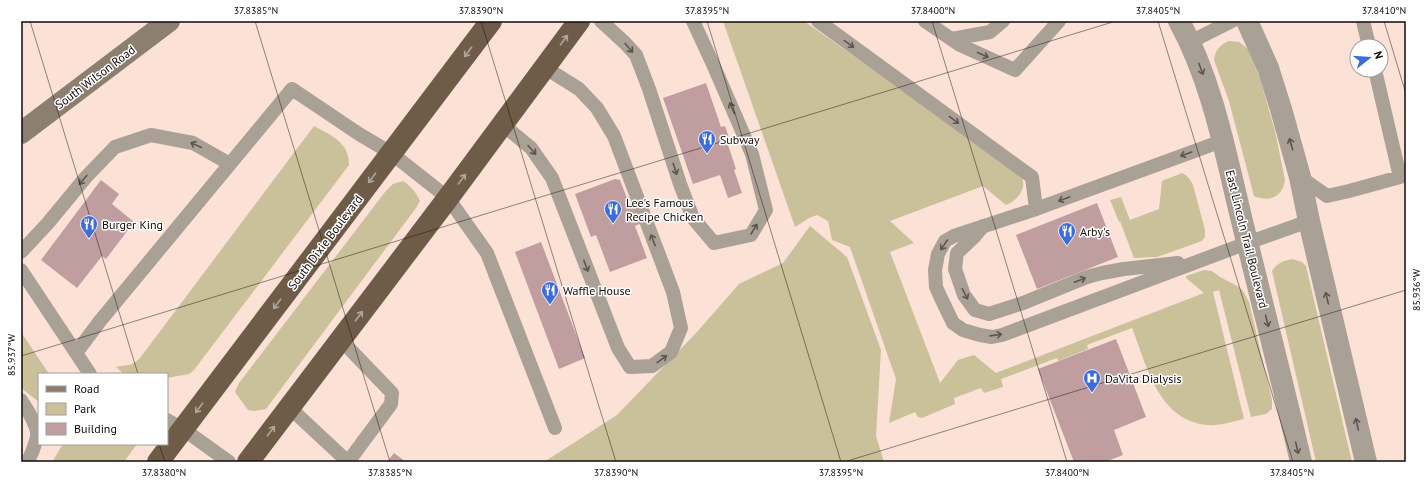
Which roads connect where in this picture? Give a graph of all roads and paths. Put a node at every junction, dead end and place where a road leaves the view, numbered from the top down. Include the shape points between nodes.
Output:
1 (168, 21) edge
2 (491, 21) edge
3 (579, 21) edge
4 (601, 21) edge
5 (693, 21) edge
6 (818, 21) edge
7 (925, 21) edge
8 (1003, 21) edge
9 (1059, 21) edge
10 (1179, 21) edge
11 (1232, 21) edge
12 (1248, 21) edge
13 (1363, 21) edge
14 (1367, 38) edge
15 (952, 39) junction
16 (1190, 42) junction
17 (544, 67) junction
18 (1377, 78) edge
19 (502, 124) junction
20 (21, 133) edge
21 (1222, 140) junction
22 (391, 153) junction
23 (230, 164) junction
24 (1403, 176) edge
25 (1300, 177) junction
26 (448, 198) junction
27 (1036, 209) junction
28 (1309, 221) junction
29 (983, 226) junction
30 (1247, 243) junction
31 (21, 252) edge
32 (1194, 263) junction
33 (21, 270) edge
34 (341, 340) junction
35 (76, 353) junction
36 (89, 373) edge
37 (21, 400) edge
38 (289, 407) junction
39 (175, 424) edge
40 (555, 428) dead end
41 (168, 440) edge
42 (166, 445) edge
43 (27, 462) edge
44 (158, 462) edge
45 (229, 462) edge
46 (248, 462) edge
47 (348, 462) edge
48 (1301, 462) edge
49 (1366, 462) edge

1 - 20 main road, South Wilson Road
2 -> 22 highway, South Dixie Boulevard
17 -> 3 highway
4 -> 5 lane via 636,55 693,218 714,243 751,235 766,210 752,154
6 -> 27 lane via 1032,176
7 - 15 lane
8 - 15 lane via 990,32
15 -> 9 lane via 1015,70
10 - 16 street, East Lincoln Trail Boulevard
11 - 16 lane
25 -> 12 street via 1282,109
13 - 14 lane
16 -> 21 street, East Lincoln Trail Boulevard via 1207,87
17 - 19 highway
19 -> 17 lane via 531,148 552,178 618,348 630,367 652,366 671,352 681,328 673,292 610,130 597,108 579,89
18 - 24 lane
26 -> 19 highway
21 -> 27 lane
21 - 30 street, East Lincoln Trail Boulevard
22 - 23 lane via 292,89
22 - 26 lane
22 -> 39 highway, South Dixie Boulevard
23 -> 31 lane via 193,143 151,135 115,147
23 - 35 lane
24 - 25 lane via 1327,196
25 - 28 street
34 -> 26 highway
26 - 40 lane via 487,253
27 - 29 lane
28 - 30 lane
49 -> 28 street
29 -> 32 lane via 957,253 955,269 964,295 976,310 989,314 1102,273
29 -> 32 lane via 945,241 938,254 935,270 936,287 953,323 963,330 980,335 1002,335
30 - 32 lane
30 -> 48 street, East Lincoln Trail Boulevard
33 - 35 lane
34 - 38 highway
34 - 47 lane via 392,393 391,404
35 - 36 lane
37 - 43 lane via 38,433
46 -> 38 highway
38 - 47 lane
39 - 41 highway, South Dixie Boulevard
39 - 45 lane
42 - 44 highway, South Dixie Boulevard

